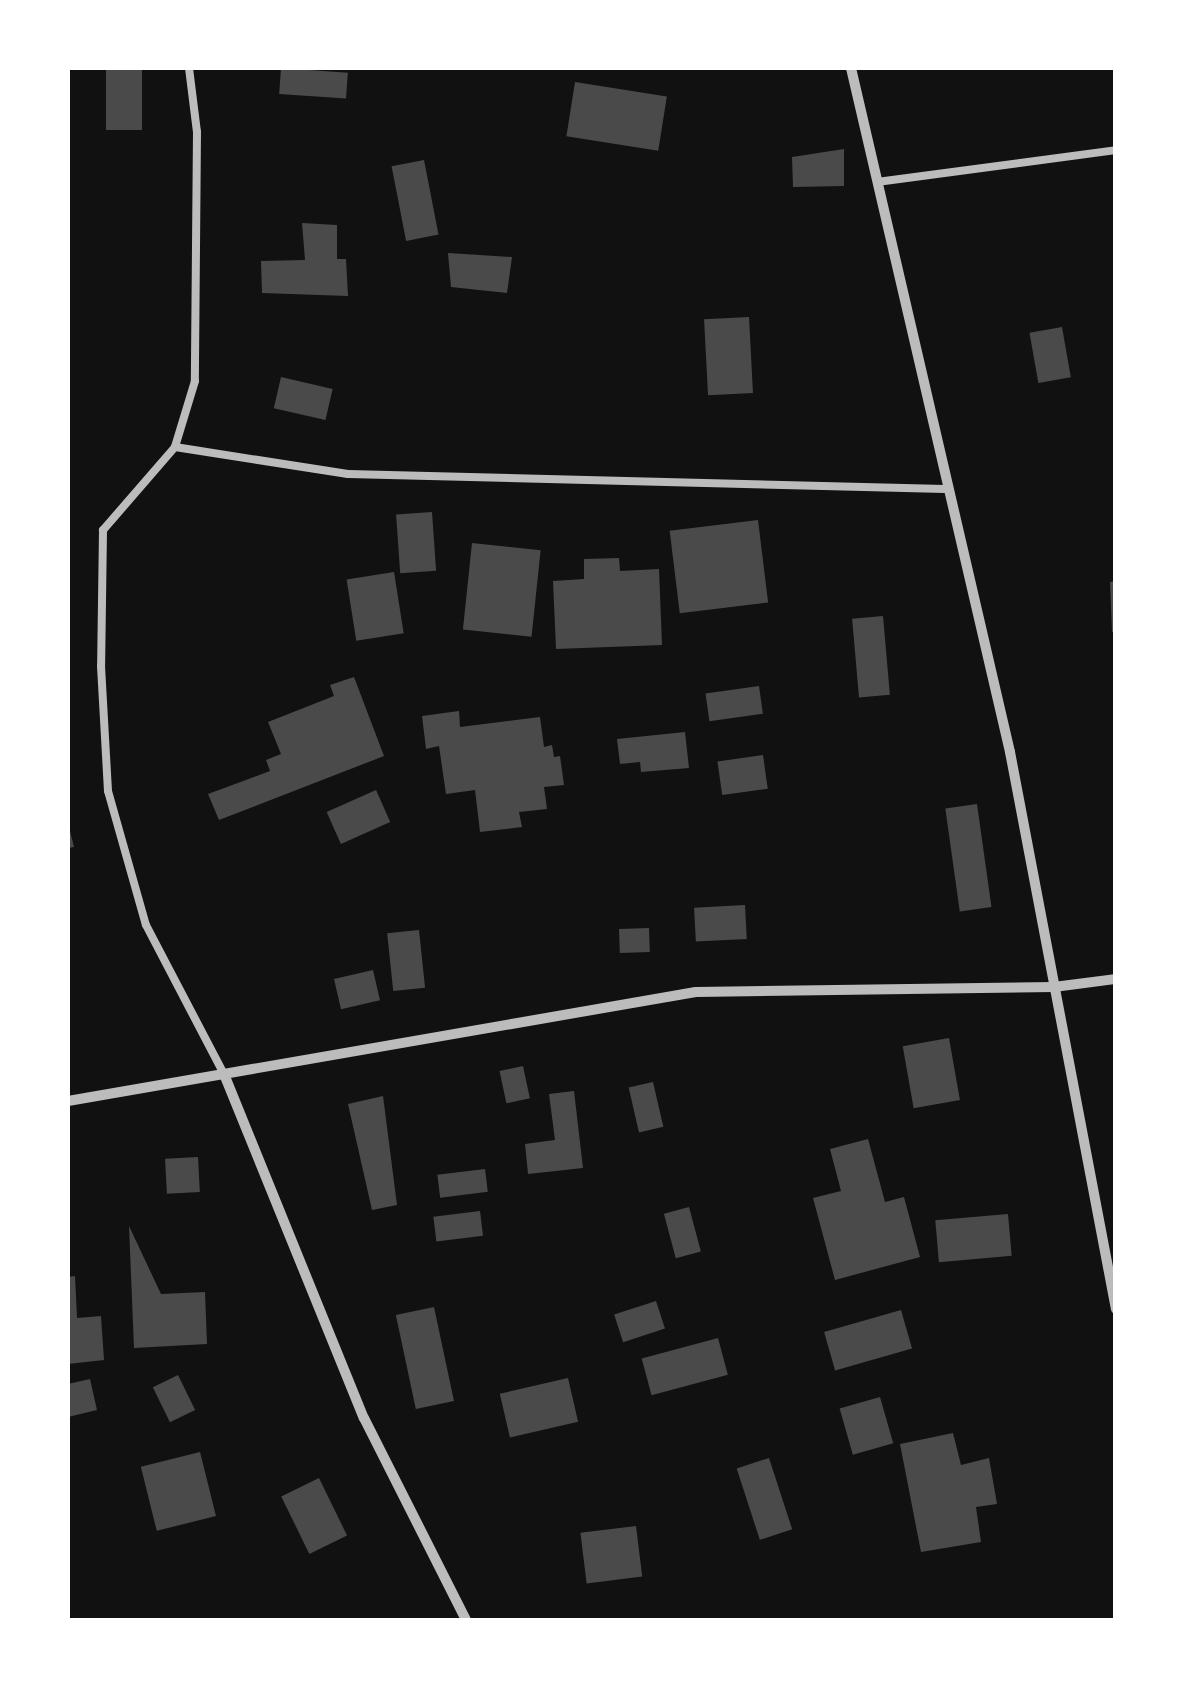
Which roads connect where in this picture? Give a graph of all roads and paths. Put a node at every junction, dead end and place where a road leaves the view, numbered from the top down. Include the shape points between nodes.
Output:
1 (189, 68) edge
2 (850, 68) edge
3 (1116, 150) edge
4 (877, 182) junction
5 (175, 446) junction
6 (945, 489) junction
7 (1116, 979) edge
8 (1054, 987) junction
9 (224, 1074) junction
10 (68, 1101) edge
11 (1116, 1309) edge
12 (466, 1620) edge

1 - 5 lane via 198,132 195,381
2 - 4 street
3 - 4 lane
4 - 6 street
5 - 6 lane via 348,474
5 - 9 lane via 102,530 108,791 146,925
6 - 8 street via 1010,752
7 - 8 street
8 - 9 street via 696,992
8 - 11 street
9 - 10 street
9 - 12 street via 364,1418

